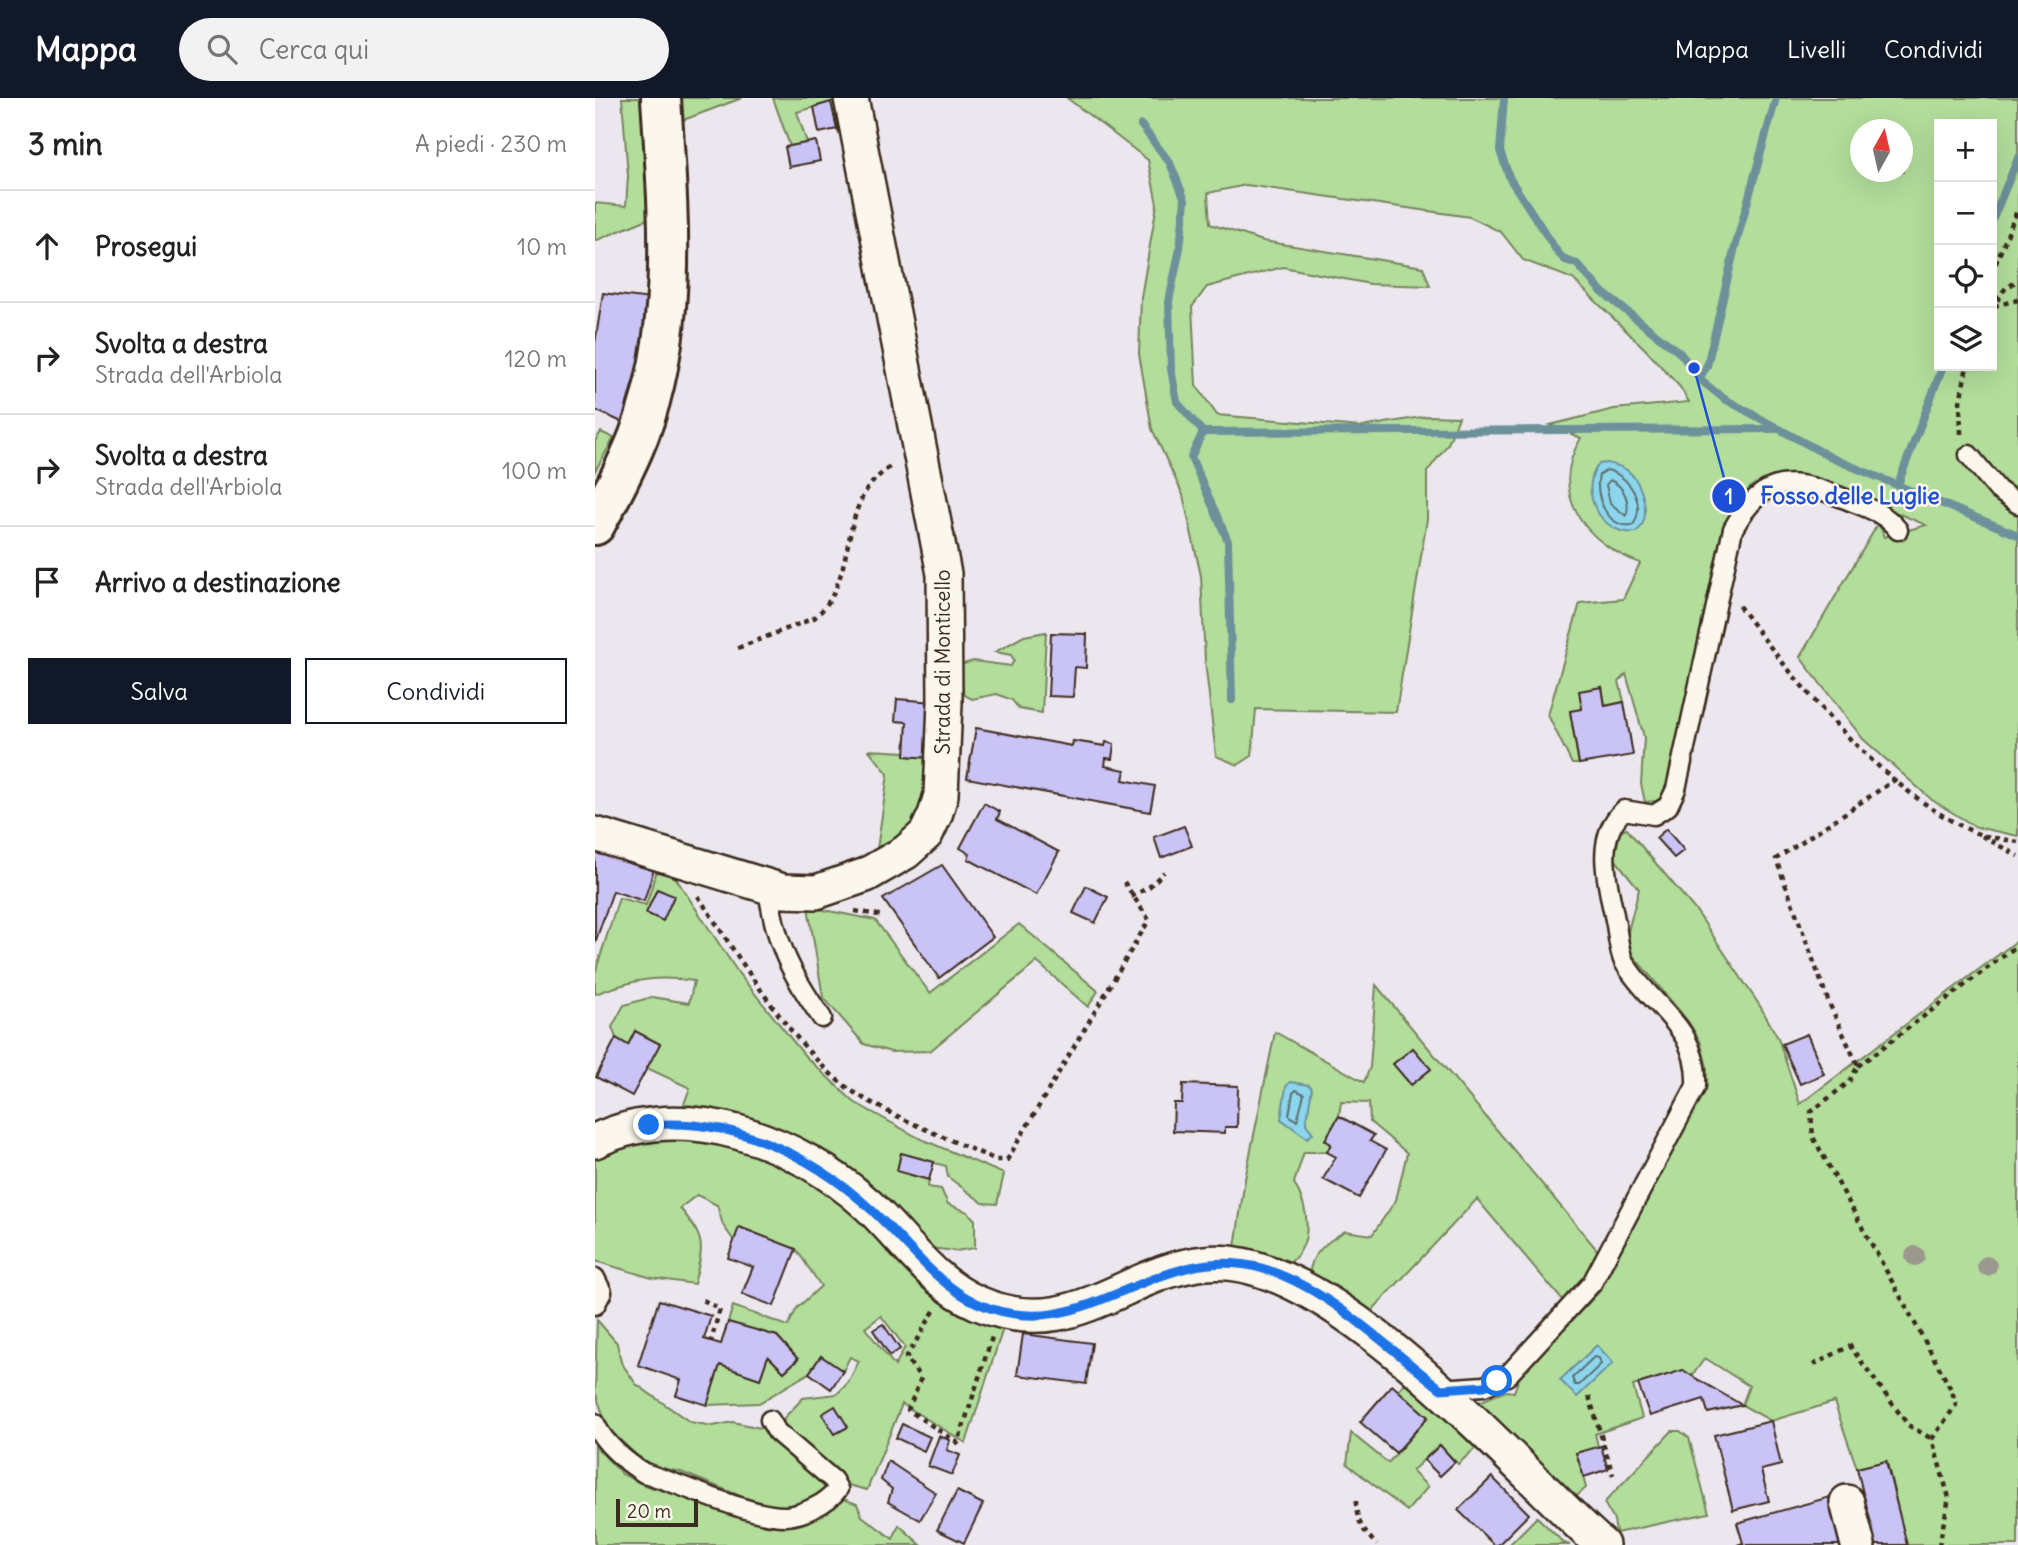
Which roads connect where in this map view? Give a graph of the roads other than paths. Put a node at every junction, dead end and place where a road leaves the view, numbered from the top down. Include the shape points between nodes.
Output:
1 (661, 98) edge
2 (851, 98) edge
3 (1969, 455) road end
4 (2018, 505) edge
5 (595, 526) edge
6 (1898, 530) dead end
7 (595, 834) edge
8 (768, 887) junction
9 (822, 1018) dead end
10 (595, 1141) edge
11 (595, 1278) edge
12 (595, 1305) edge
13 (1441, 1389) junction
14 (770, 1420) dead end
15 (595, 1423) edge
16 (1847, 1502) dead end
17 (1602, 1545) edge
18 (1859, 1545) edge

1 - 5 main road via 669,254 665,331 639,436
2 - 8 street, Strada di Monticello via 944,574 941,795 926,834 866,876 816,892
3 - 4 lane via 1998,490
6 - 13 lane via 1887,516 1812,485 1793,483 1748,502 1733,529 1677,789 1668,806 1654,815 1624,810 1611,822 1604,860 1623,960 1690,1043 1697,1063 1696,1086 1593,1283 1507,1376 1484,1386
7 - 8 street, Strada di Monticello
8 - 9 lane via 771,913 791,974
10 - 13 street via 622,1130 673,1123 723,1129 773,1145 845,1186 949,1285 987,1307 1046,1315 1087,1308 1174,1269 1207,1262 1257,1267 1332,1304
11 - 12 lane via 602,1292
13 - 17 street
14 - 15 lane via 777,1432 833,1480 838,1489 833,1496 787,1516 759,1512 644,1473 631,1465
16 - 18 street

